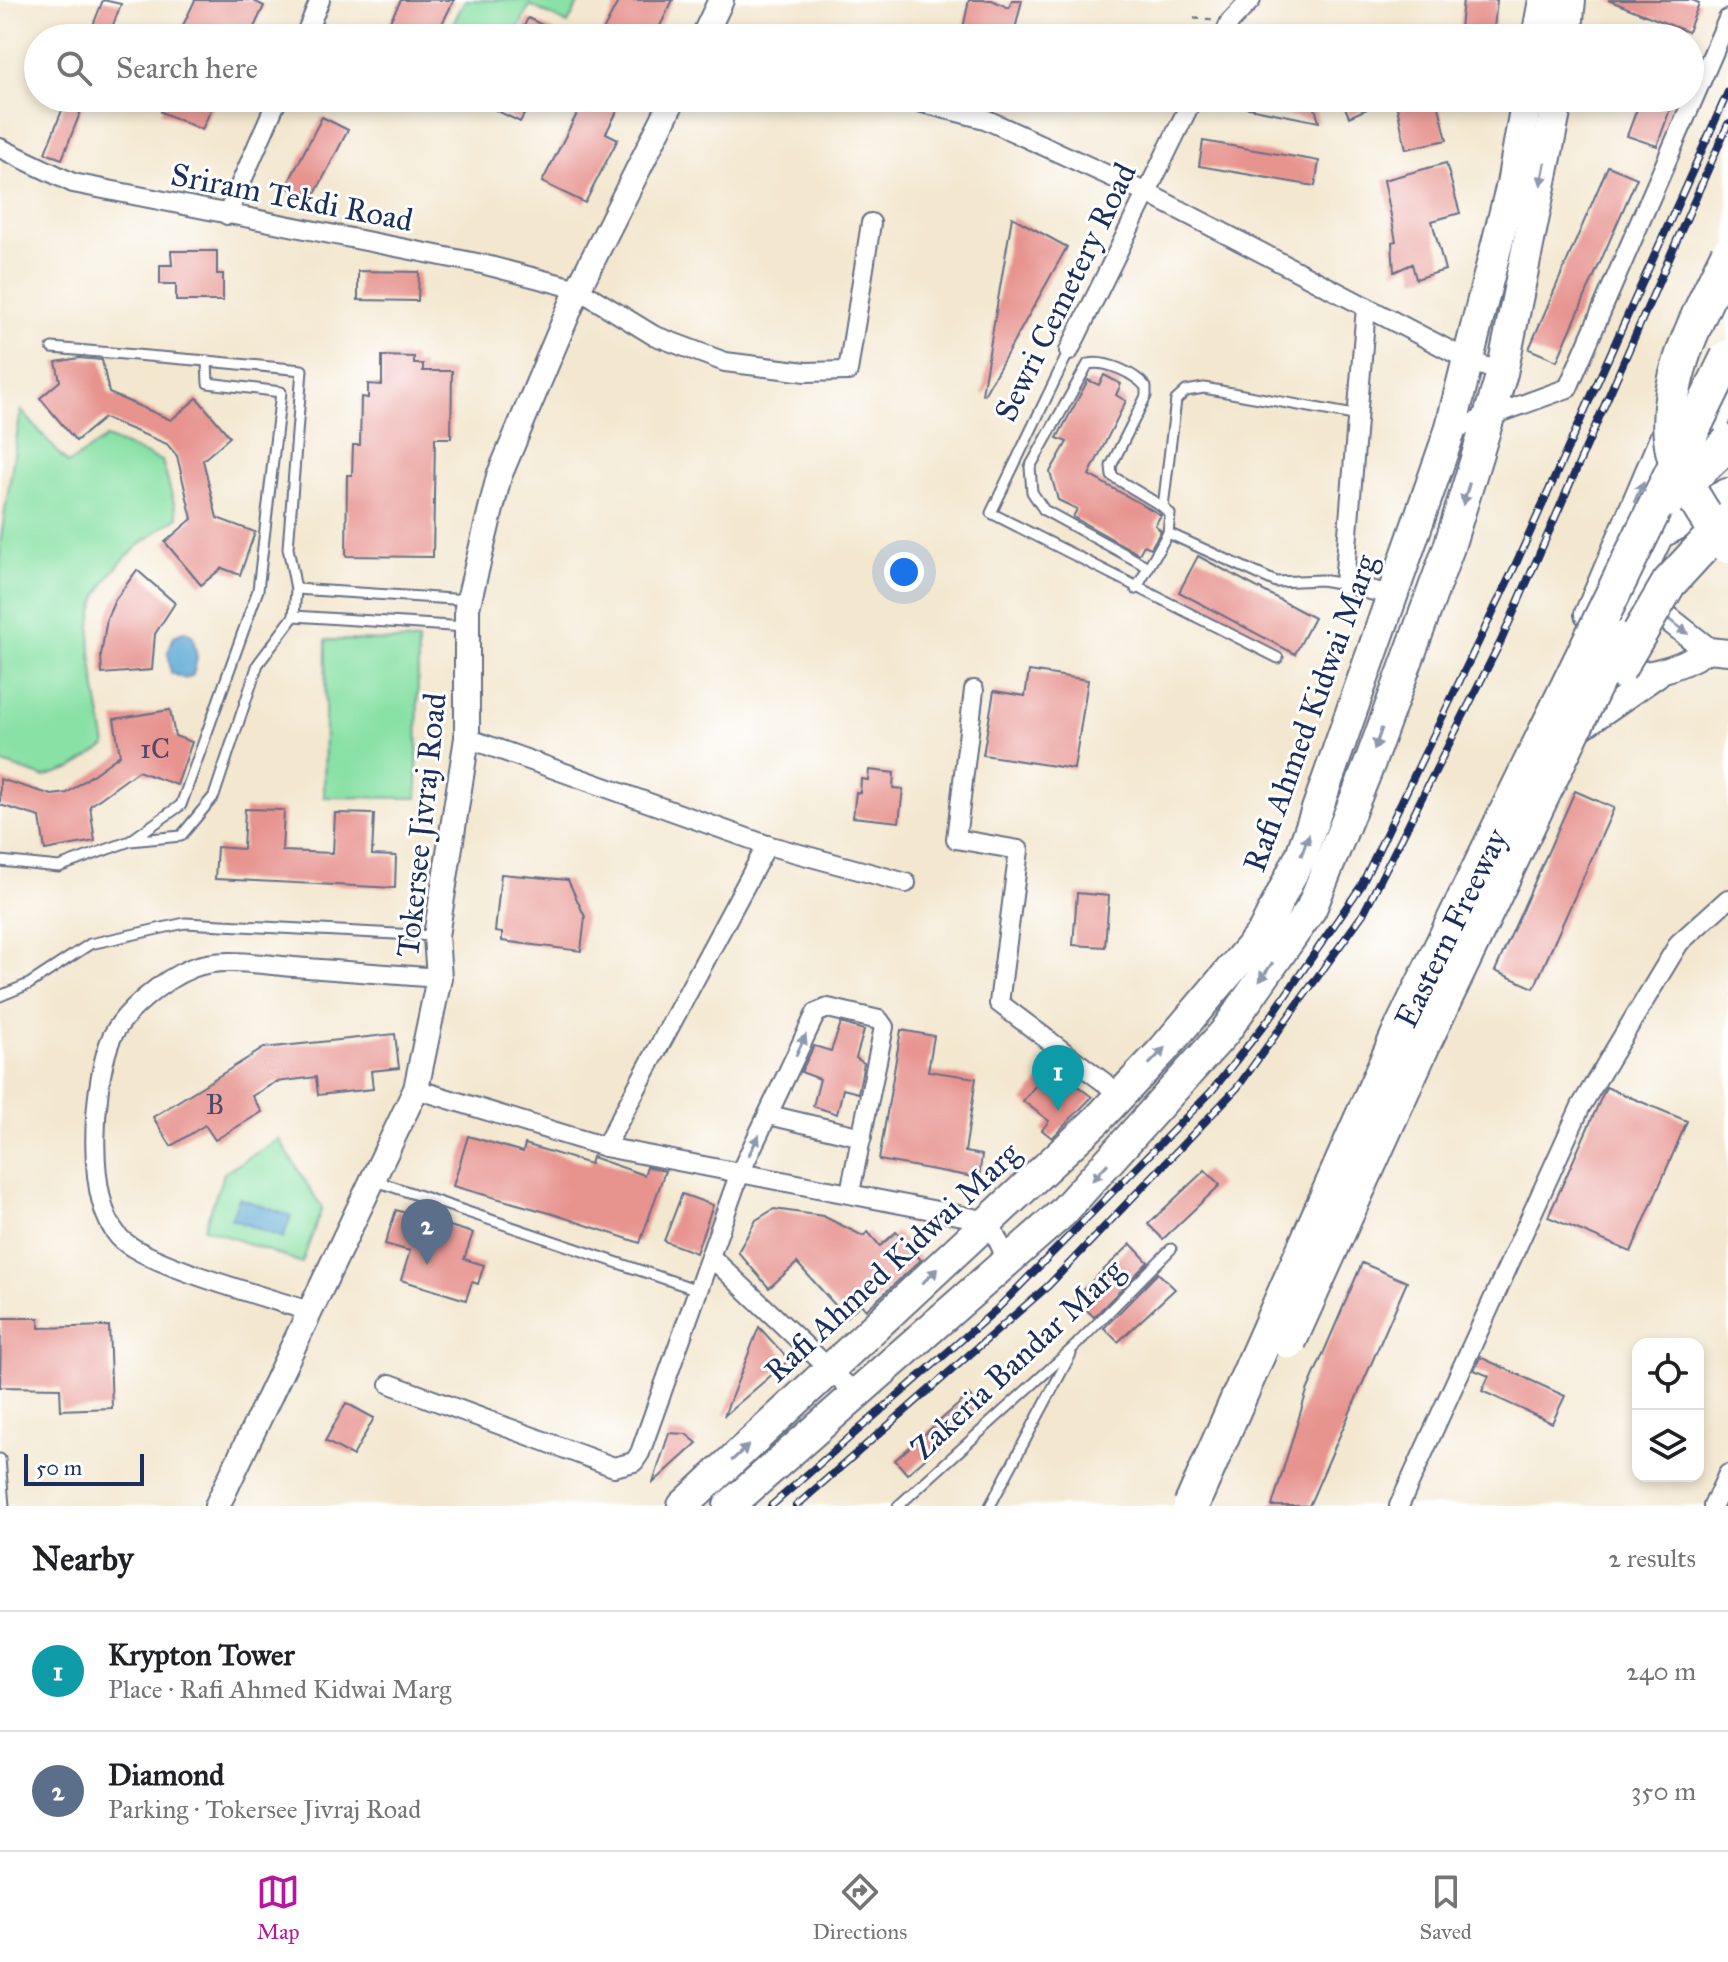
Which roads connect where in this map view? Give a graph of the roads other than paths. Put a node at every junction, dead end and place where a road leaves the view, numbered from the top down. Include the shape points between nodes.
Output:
1 (320, 0) edge
2 (721, 0) edge
3 (1251, 0) edge
4 (1544, 0) edge
5 (1570, 0) edge
6 (1728, 19) edge
7 (310, 24) edge
8 (710, 24) edge
9 (1229, 24) edge
10 (1540, 24) edge
11 (1567, 24) edge
12 (1704, 74) edge
13 (272, 112) edge
14 (667, 112) edge
15 (958, 112) edge
16 (1186, 112) edge
17 (1525, 112) edge
18 (1555, 112) edge
19 (1688, 112) edge
20 (0, 148) edge
21 (1147, 193) junction
22 (227, 215) junction
23 (871, 223) dead end
24 (1728, 254) edge
25 (1728, 281) edge
26 (578, 289) junction
27 (1366, 307) junction
28 (52, 348) dead end
29 (1066, 357) junction
30 (1728, 357) edge
31 (1468, 360) junction
32 (207, 361) junction
33 (1082, 372) junction
34 (1502, 373) junction
35 (1728, 397) edge
36 (1728, 408) edge
37 (1354, 415) junction
38 (1488, 420) junction
39 (1450, 431) junction
40 (1728, 443) edge
41 (1728, 496) edge
42 (1163, 507) junction
43 (1728, 519) edge
44 (1665, 528) junction
45 (1168, 533) junction
46 (1728, 546) edge
47 (1148, 567) junction
48 (1344, 584) junction
49 (296, 589) junction
50 (1136, 589) junction
51 (1595, 593) junction
52 (1392, 595) junction
53 (469, 600) junction
54 (1428, 603) junction
55 (1625, 610) junction
56 (294, 616) junction
57 (468, 627) junction
58 (1718, 651) edge
59 (1278, 658) dead end
60 (1564, 666) junction
61 (1659, 673) junction
62 (1595, 675) junction
63 (974, 690) dead end
64 (467, 738) junction
65 (1562, 741) junction
66 (130, 841) junction
67 (767, 845) junction
68 (0, 861) edge
69 (906, 883) dead end
70 (1728, 899) edge
71 (1477, 932) junction
72 (436, 936) junction
73 (439, 978) junction
74 (0, 996) edge
75 (1198, 1009) junction
76 (1224, 1033) junction
77 (416, 1089) junction
78 (1121, 1095) junction
79 (769, 1115) junction
80 (862, 1137) junction
81 (605, 1147) junction
82 (739, 1175) junction
83 (373, 1180) junction
84 (850, 1192) junction
85 (989, 1221) junction
86 (1171, 1249) dead end
87 (710, 1256) junction
88 (1008, 1262) junction
89 (698, 1290) junction
90 (309, 1311) junction
91 (1266, 1340) junction
92 (1074, 1347) junction
93 (832, 1368) junction
94 (390, 1384) dead end
95 (856, 1394) junction
96 (0, 1459) edge
97 (1728, 1474) edge
98 (4, 1506) edge
99 (217, 1506) edge
100 (683, 1506) edge
101 (729, 1506) edge
102 (898, 1506) edge
103 (990, 1506) edge
104 (1184, 1506) edge
105 (1191, 1506) edge
106 (1207, 1506) edge
107 (1399, 1506) edge
108 (1713, 1506) edge

1 - 7 street
2 - 8 street
3 - 9 street
4 - 10 main road
5 - 11 main road
6 - 12 street
13 - 22 street
14 - 26 street, Tokersee Jivraj Road
15 - 21 street via 985,119
16 - 21 street, Sewri Cemetery Road
17 - 31 main road, Rafi Ahmed Kidwai Marg
18 -> 34 main road
19 - 38 street via 1568,388
20 - 22 street, Sriram Tekdi Road via 73,183
21 - 27 street
21 - 29 street, Sewri Cemetery Road
22 - 26 street, Sriram Tekdi Road via 482,264
23 - 26 street, Sriram Tekdi Road via 848,371 806,372 725,362 653,335
24 - 46 highway, bridge via 1675,377 1672,446 1706,521
51 -> 25 street
26 - 53 street, Tokersee Jivraj Road via 499,476
27 - 31 street
27 - 37 street
28 - 32 lane
29 - 33 lane
29 - 50 lane, Sewri Cemetery Road via 991,513
30 - 91 highway, Eastern Freeway, bridge via 1399,1034
31 - 34 street
31 - 39 main road, Rafi Ahmed Kidwai Marg
32 - 49 lane via 302,370 288,548
32 - 66 lane via 208,383 281,392 258,590 181,805
33 - 42 lane via 1088,364 1105,363 1146,387 1111,466 1112,476
33 - 47 lane via 1030,467 1032,492 1044,510
34 - 38 main road
35 - 44 street
36 - 71 highway, Eastern Freeway, bridge
37 - 42 lane via 1204,388 1186,391 1176,400
37 - 48 street
38 - 39 street
38 -> 54 main road
39 - 52 main road, Rafi Ahmed Kidwai Marg
40 - 91 highway, bridge via 1622,547 1576,614 1270,1282
41 - 44 highway
42 - 45 lane via 1170,514
43 - 71 highway, bridge via 1669,583 1638,631 1500,901
44 - 55 street
45 - 47 lane
45 - 48 lane via 1276,582
47 - 50 lane
48 - 52 street
49 - 53 lane
49 - 56 lane
50 - 59 lane
51 - 55 street
51 - 60 street
52 - 54 main road
75 -> 52 main road, Rafi Ahmed Kidwai Marg via 1263,932 1301,855
53 - 57 street, Tokersee Jivraj Road
54 -> 76 main road via 1311,909
55 -> 58 street via 1661,613
55 - 62 street
56 - 57 lane
56 - 66 lane via 258,664 214,796 181,836
57 - 64 street, Tokersee Jivraj Road
58 - 61 street
60 - 62 street
60 - 104 street via 1444,917
61 - 62 street
61 - 65 street
62 - 65 street
63 - 78 street via 956,839 1019,850 999,1003
64 - 67 street
64 - 72 street, Tokersee Jivraj Road
65 - 106 street
66 - 68 lane via 59,867
67 - 69 street
67 - 81 street
70 - 107 street via 1679,943 1581,1106
71 - 106 highway, Eastern Freeway, bridge via 1328,1260
72 - 73 street, Tokersee Jivraj Road
72 - 74 lane via 185,923 90,944 29,984
73 - 77 street, Tokersee Jivraj Road
73 - 90 street via 233,962 195,966 146,997 109,1042 95,1151 103,1212 119,1238 146,1257
75 - 76 main road
78 -> 75 main road, Rafi Ahmed Kidwai Marg
76 -> 88 main road via 1062,1213
77 - 81 street
77 - 83 street, Tokersee Jivraj Road
78 - 85 main road, Rafi Ahmed Kidwai Marg
79 - 80 street
79 -> 80 street via 816,1013 828,1008 879,1020 884,1027
82 -> 79 street
80 - 84 street
81 - 82 street
82 - 84 street
82 - 87 street
83 - 89 lane
83 - 90 street, Tokersee Jivraj Road
84 - 85 street
85 - 88 street
93 -> 85 main road, Rafi Ahmed Kidwai Marg
86 - 92 lane, Zakeria Bandar Marg
87 - 89 street
87 - 93 street
88 - 95 main road
89 - 94 street via 640,1453 625,1466 614,1467
90 - 99 street, Tokersee Jivraj Road
91 - 105 highway, Eastern Freeway, bridge
92 - 102 lane, Zakeria Bandar Marg
92 - 103 lane
93 - 95 street
100 -> 93 main road, Rafi Ahmed Kidwai Marg
95 - 101 main road
96 - 98 lane
97 - 108 street

